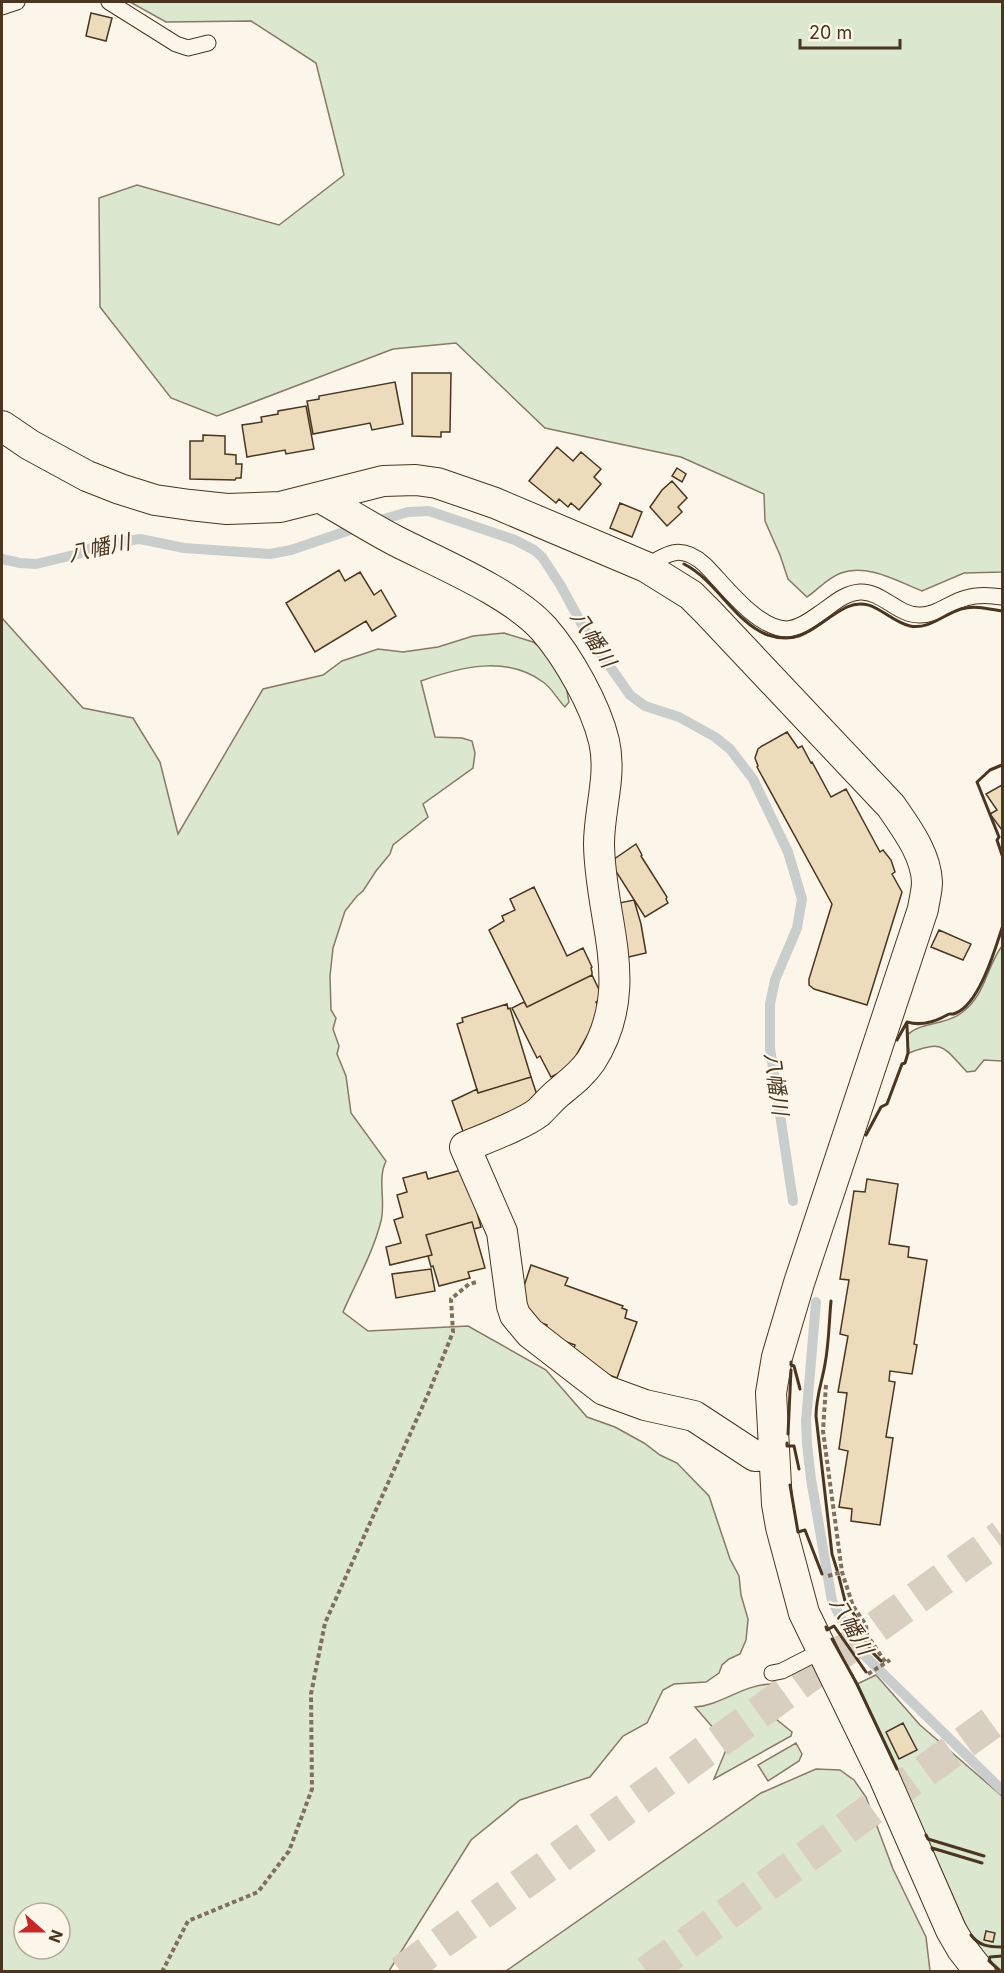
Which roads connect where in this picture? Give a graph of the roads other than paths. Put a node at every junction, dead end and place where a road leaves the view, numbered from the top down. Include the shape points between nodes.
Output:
1 (17, 2) edge
2 (109, 2) edge
3 (2, 7) edge
4 (208, 43) dead end
5 (2, 426) edge
6 (321, 498) junction
7 (646, 567) junction
8 (1002, 597) edge
9 (774, 1455) junction
10 (821, 1651) junction
11 (772, 1673) dead end
12 (980, 1971) edge

1 - 3 lane
2 - 4 lane via 176,44 188,48
5 - 6 street via 87,476 155,500 235,509 280,507
6 - 7 street via 383,481 427,481 495,503
6 - 9 street via 522,610 543,628 578,680 603,739 607,762 599,843 615,961 608,1024 583,1071 538,1113 465,1148 501,1232 515,1315 522,1325 604,1390 694,1416 755,1456
7 - 8 lane via 662,555 687,553 705,565 756,616 767,624 788,629 810,620 847,595 861,592 874,594 916,615 928,615 967,597
7 - 9 street via 697,600 891,806 920,855 927,882 915,937 777,1357 771,1393
9 - 10 street via 781,1527 804,1613
10 - 11 lane
10 - 12 street via 884,1777 951,1930

